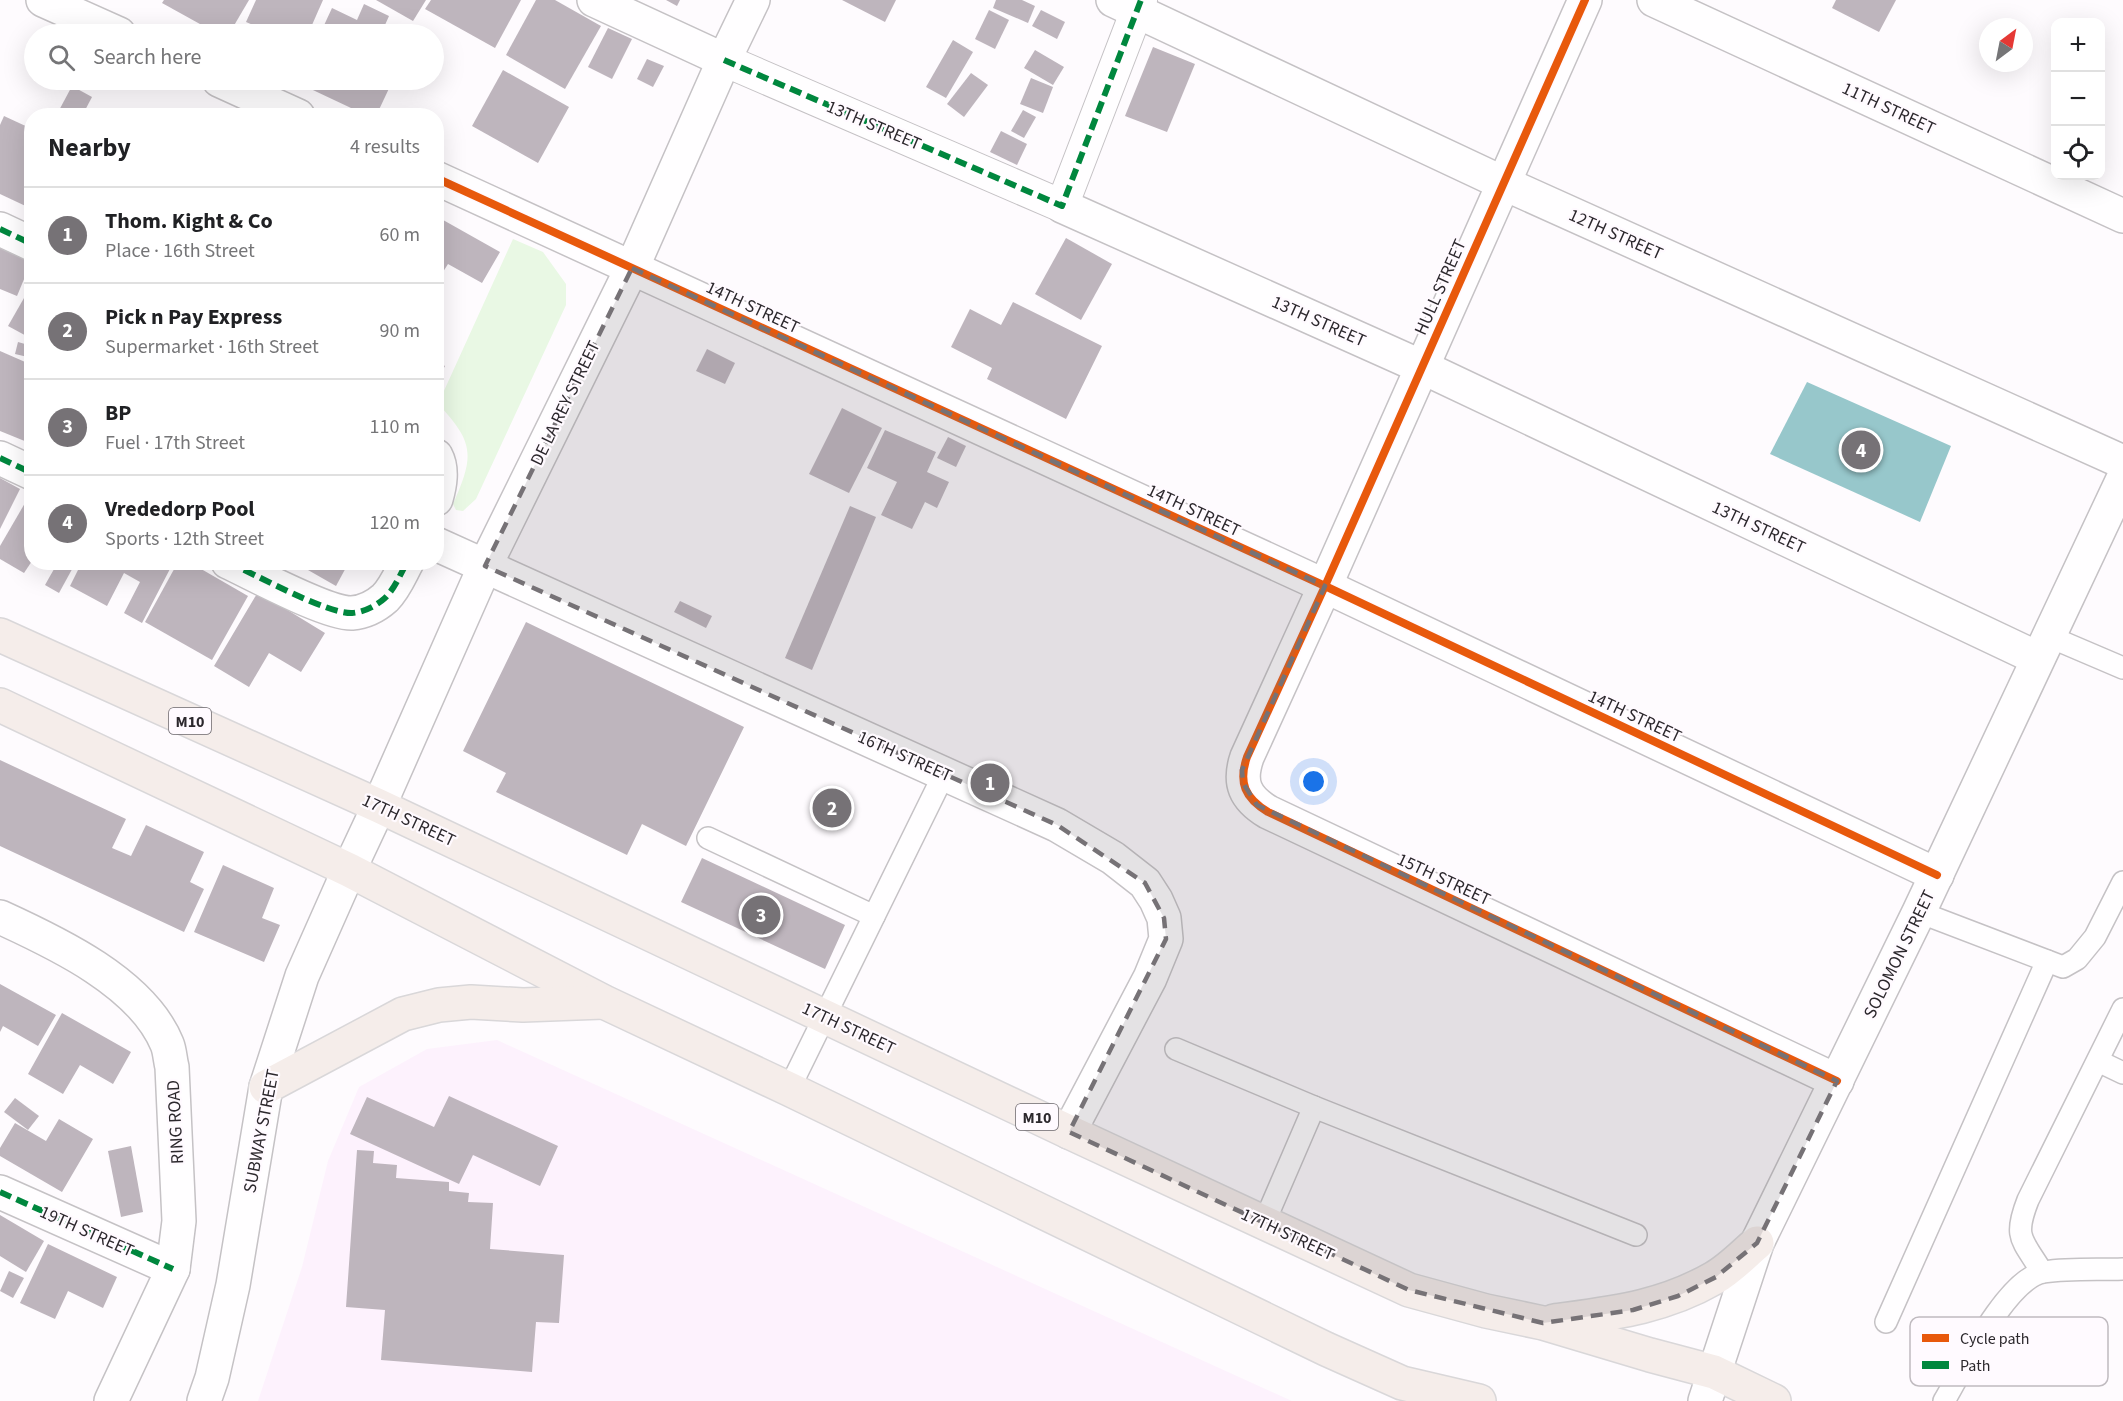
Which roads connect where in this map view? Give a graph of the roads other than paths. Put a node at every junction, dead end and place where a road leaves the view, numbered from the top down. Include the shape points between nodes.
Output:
1 (43, 0) edge
2 (594, 0) edge
3 (753, 0) edge
4 (1585, 0) edge
5 (1654, 0) edge
6 (1130, 3) edge
7 (97, 24) edge
8 (724, 60) junction
9 (241, 90) edge
10 (280, 108) edge
11 (444, 182) edge
12 (1503, 183) junction
13 (1062, 206) junction
14 (2123, 216) edge
15 (0, 229) edge
16 (24, 240) edge
17 (632, 268) junction
18 (1422, 367) junction
19 (0, 458) edge
20 (2123, 462) edge
21 (24, 469) edge
22 (2123, 479) edge
23 (444, 548) edge
24 (485, 566) junction
25 (245, 570) edge
26 (403, 570) edge
27 (1325, 586) junction
28 (0, 635) edge
29 (2043, 647) junction
30 (2123, 668) edge
31 (0, 705) edge
32 (944, 774) junction
33 (380, 806) junction
34 (708, 838) dead end
35 (349, 870) junction
36 (1937, 875) junction
37 (2123, 882) edge
38 (1919, 912) junction
39 (874, 916) junction
40 (0, 917) edge
41 (2047, 962) junction
42 (604, 1002) junction
43 (2123, 1009) edge
44 (825, 1016) junction
45 (1176, 1049) dead end
46 (2098, 1061) junction
47 (2123, 1073) edge
48 (1837, 1081) junction
49 (266, 1087) junction
50 (789, 1089) junction
51 (1314, 1107) junction
52 (1069, 1132) junction
53 (0, 1192) edge
54 (1264, 1223) junction
55 (1636, 1235) dead end
56 (1757, 1243) junction
57 (173, 1269) junction
58 (2123, 1269) edge
59 (2042, 1272) junction
60 (1994, 1317) edge
61 (1886, 1322) dead end
62 (1543, 1323) junction
63 (1953, 1386) edge
64 (1709, 1387) edge
65 (111, 1401) edge
66 (204, 1401) edge
67 (1479, 1401) edge
68 (1774, 1401) edge
69 (1944, 1401) edge

1 - 7 street
2 - 8 street, 13TH STREET
3 - 8 street, DE LA REY STREET
4 - 12 street, HULL STREET
5 - 14 street, 11TH STREET
6 - 12 street, 12TH STREET
6 - 13 street
8 - 13 street, 13TH STREET
8 - 17 street, DE LA REY STREET
9 - 10 street
11 - 17 street, 14TH STREET
12 - 18 street, HULL STREET
12 - 20 street, 12TH STREET
13 - 18 street, 13TH STREET
15 - 16 street
17 - 24 street, DE LA REY STREET
17 - 27 street, 14TH STREET
18 - 27 street, HULL STREET
18 - 29 street, 13TH STREET
19 - 21 street
22 - 29 street, SOLOMON STREET
23 - 24 street, 16TH STREET
24 - 32 street, 16TH STREET
24 - 33 street, DE LA REY STREET
25 - 26 street via 323,606 350,613 363,611 385,598
27 - 36 street, 14TH STREET
27 - 48 street, 15TH STREET via 1242,771 1243,783 1257,805
28 - 33 main road, 17TH STREET / M10
29 - 30 lane
29 - 36 street, SOLOMON STREET
31 - 35 main road
32 - 39 lane
32 - 52 street, 16TH STREET via 1057,825 1113,858 1144,883 1164,918 1166,939 1150,978
33 - 35 street, SUBWAY STREET
33 - 44 main road, 17TH STREET / M10
34 - 39 lane
35 - 42 main road
35 - 49 street, SUBWAY STREET via 302,976
36 - 38 street, SOLOMON STREET
37 - 41 lane via 2095,937 2077,959 2063,967
38 - 41 lane
38 - 48 street, SOLOMON STREET
39 - 44 lane
40 - 57 street, RING ROAD via 77,957 125,988 150,1015 167,1045 172,1067 179,1221
41 - 61 lane
42 - 49 main road via 471,1002 403,1014
42 - 50 main road
43 - 46 lane
44 - 50 lane
44 - 52 main road, 17TH STREET / M10
45 - 51 lane
46 - 47 lane
46 - 59 lane via 2020,1221 2020,1236
48 - 56 street, SOLOMON STREET
49 - 66 street, SUBWAY STREET via 233,1285
50 - 67 main road via 1402,1383
51 - 54 lane
51 - 55 lane
52 - 54 main road, 17TH STREET / M10
53 - 57 street, 19TH STREET
54 - 62 main road, 17TH STREET / M10 via 1409,1290
56 - 62 main road via 1716,1277 1678,1296 1633,1310
56 - 64 street, SOLOMON STREET
57 - 65 street, RING ROAD
58 - 59 lane
59 - 60 lane via 2015,1289
62 - 64 main road, 17TH STREET / M10 via 1650,1355
63 - 69 lane
64 - 68 main road, M10

